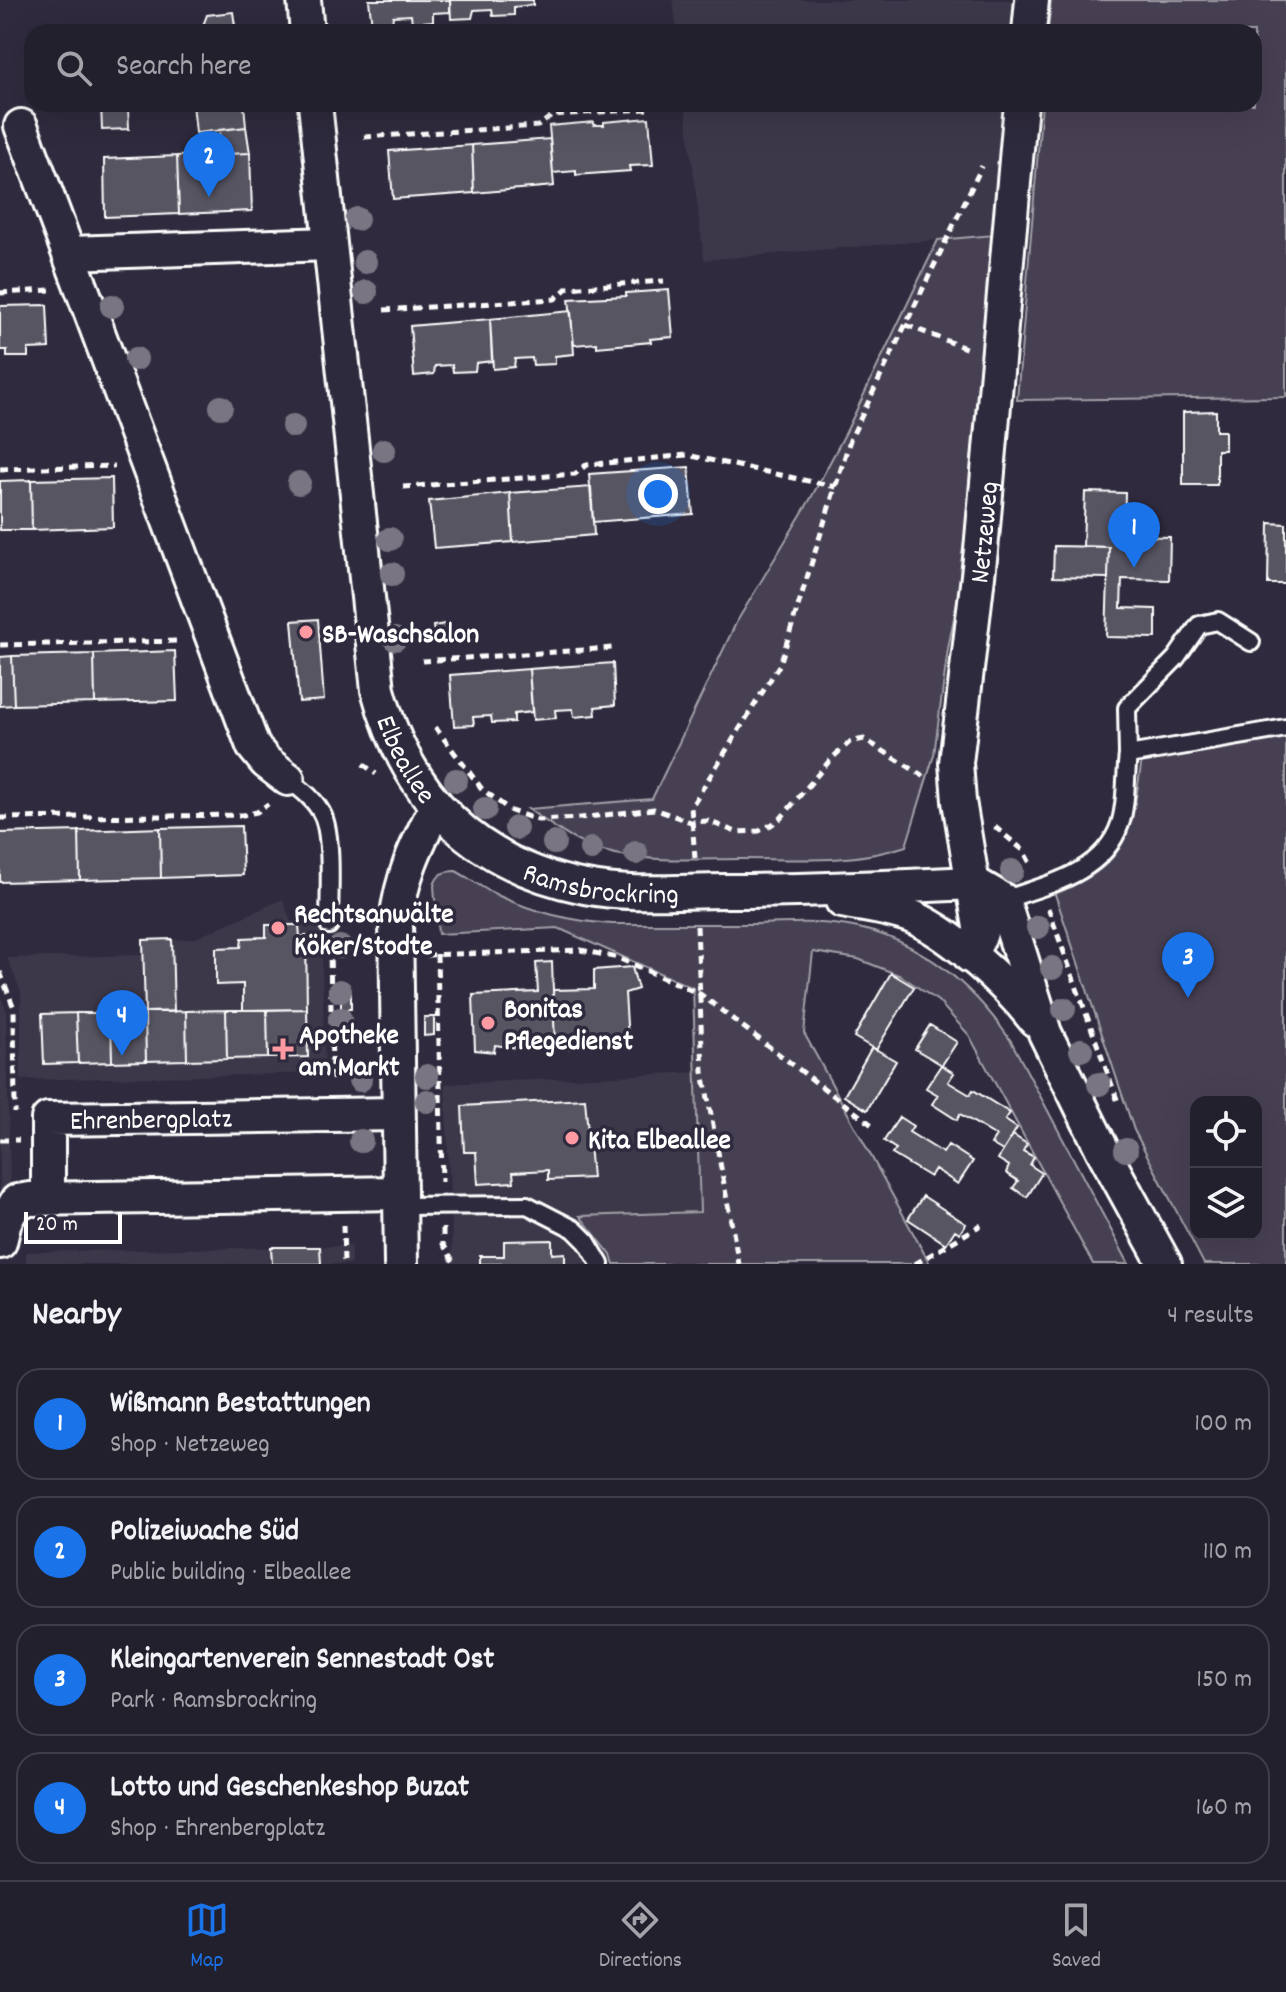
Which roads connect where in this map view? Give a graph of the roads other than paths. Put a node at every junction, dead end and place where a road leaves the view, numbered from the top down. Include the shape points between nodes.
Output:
1 (304, 0) edge
2 (1032, 0) edge
3 (306, 24) edge
4 (1030, 24) edge
5 (316, 112) edge
6 (1020, 112) edge
7 (21, 126) dead end
8 (329, 244) junction
9 (70, 253) junction
10 (1251, 642) dead end
11 (1286, 728) edge
12 (1128, 755) junction
13 (288, 779) joint
14 (436, 807) junction
15 (974, 883) junction
16 (787, 891) junction
17 (1003, 900) junction
18 (329, 925) road end
19 (970, 956) junction
20 (1045, 1033) junction
21 (398, 1114) junction
22 (33, 1200) junction
23 (400, 1200) junction
24 (0, 1242) edge
25 (401, 1264) edge
26 (600, 1264) edge
27 (1165, 1264) edge

1 - 3 street
2 - 4 street
5 - 8 street, Elbeallee
6 - 15 street, Netzeweg via 956,763
7 - 9 street
8 - 9 street
8 - 14 street, Elbeallee via 378,690 398,746
9 - 13 street via 253,746
10 - 12 lane via 1218,621 1199,625 1176,658 1127,708
11 - 12 lane
12 - 17 lane via 1121,822 1111,843 1069,877
13 - 18 lane via 323,817
14 - 16 street, Ramsbrockring via 503,858 585,887
14 - 21 street, Elbeallee via 412,854 396,921
15 - 16 street, Ramsbrockring
15 - 17 street
15 - 19 street, Netzeweg via 981,933
16 - 19 street, Ramsbrockring via 917,919
17 - 20 street, Ramsbrockring
19 - 20 street, Ramsbrockring via 1020,1001
20 - 27 street, Ramsbrockring
21 - 22 street, Ehrenbergplatz via 48,1119
21 - 23 street, Elbeallee
22 - 23 street
22 - 24 street via 5,1221
23 - 25 street, Elbeallee
23 - 26 lane via 443,1206 527,1205 574,1229

